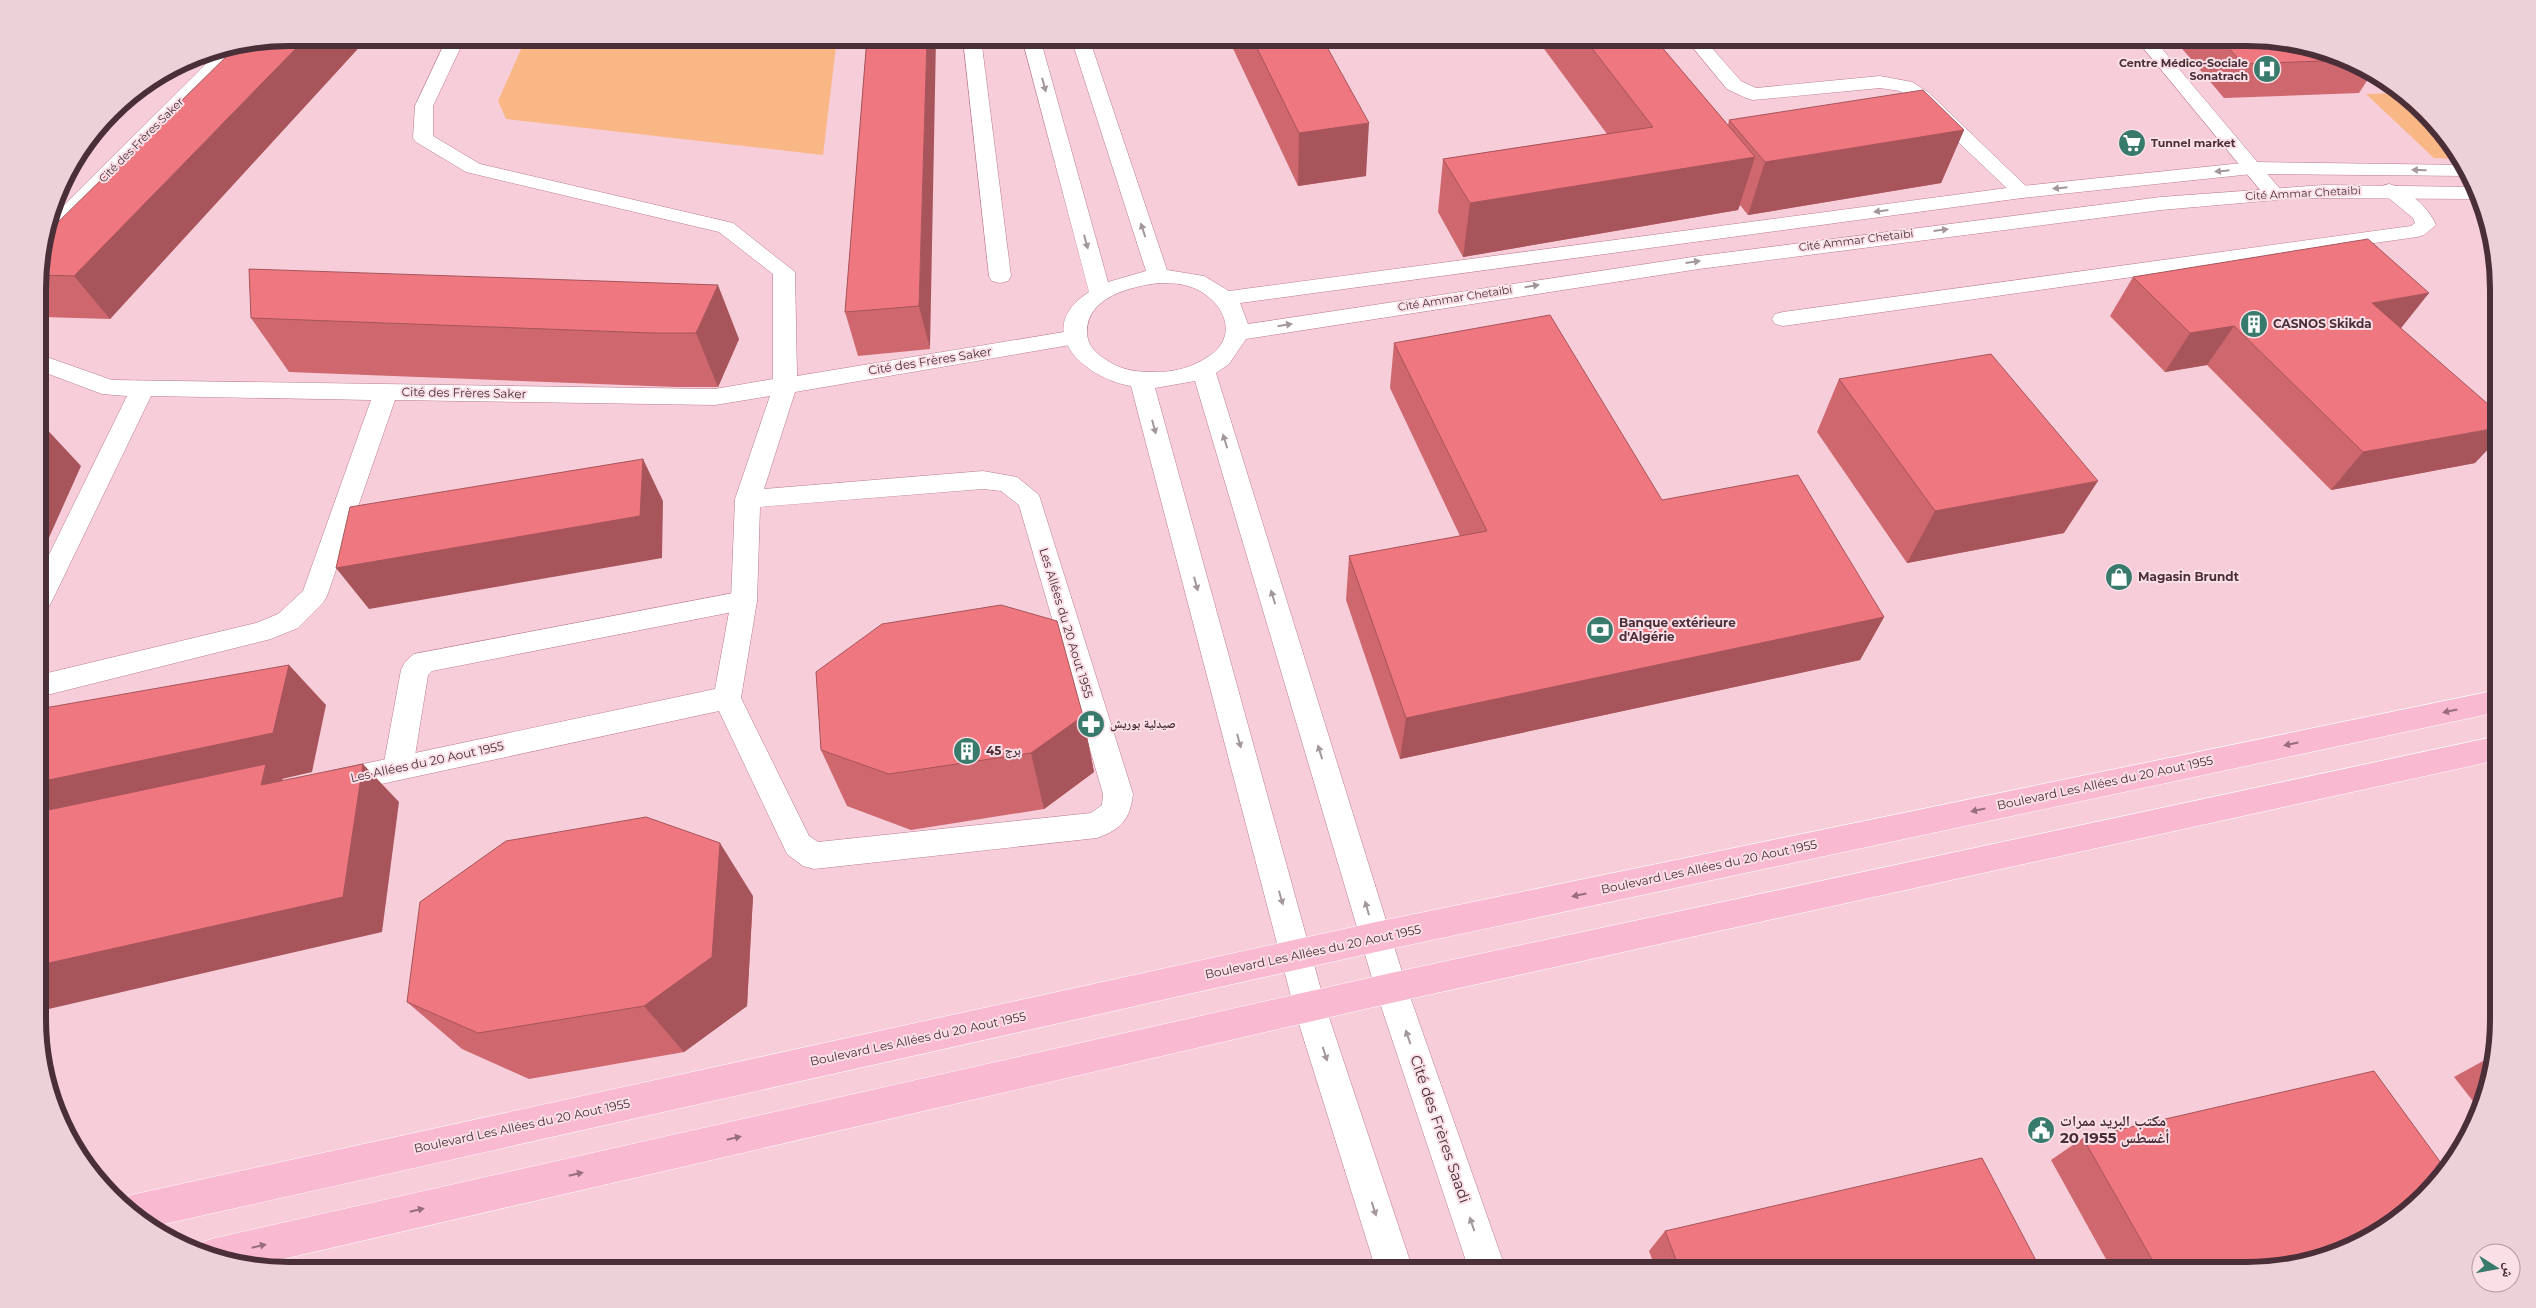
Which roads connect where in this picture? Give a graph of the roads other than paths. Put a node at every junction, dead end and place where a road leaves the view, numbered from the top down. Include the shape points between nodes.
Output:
1 (452, 46) edge
2 (973, 46) edge
3 (1033, 46) edge
4 (1083, 46) edge
5 (1701, 46) edge
6 (2151, 46) edge
7 (226, 55) edge
8 (2252, 168) junction
9 (2459, 171) edge
10 (2389, 190) junction
11 (2022, 192) junction
12 (2273, 193) junction
13 (2470, 193) edge
14 (55, 225) edge
15 (1000, 276) dead end
16 (1158, 276) junction
17 (1100, 293) junction
18 (1225, 298) junction
19 (1783, 319) dead end
20 (1237, 332) junction
21 (1076, 337) junction
22 (46, 363) edge
23 (1203, 370) junction
24 (1141, 380) junction
25 (785, 386) junction
26 (143, 388) junction
27 (386, 392) junction
28 (748, 499) junction
29 (46, 587) edge
30 (744, 601) junction
31 (46, 684) edge
32 (727, 698) junction
33 (2490, 703) edge
34 (2490, 750) edge
35 (398, 768) junction
36 (311, 787) edge
37 (1376, 938) junction
38 (1297, 955) junction
39 (1391, 988) junction
40 (1310, 1008) junction
41 (140, 1211) edge
42 (227, 1253) edge
43 (1391, 1262) edge
44 (1485, 1262) edge

1 - 25 street via 424,106 423,138 473,168 726,227 784,272
2 - 15 street
3 -> 17 street
16 -> 4 street
5 - 11 street via 1734,85 1753,94 1880,82 1905,86 1921,96
6 - 8 street
7 - 14 street, Cité des Frères Saker
9 -> 8 street, Cité Ammar Chetaibi
8 -> 11 street, Cité Ammar Chetaibi
8 - 12 street
10 - 12 street, Cité Ammar Chetaibi
10 - 13 street, Cité Ammar Chetaibi
10 - 19 street via 2422,215 2426,225 2417,231
11 -> 18 street, Cité Ammar Chetaibi
20 -> 12 street, Cité Ammar Chetaibi via 1834,242
16 - 17 street via 1117,284
16 - 18 street via 1196,282
17 - 21 street via 1086,306 1077,321
18 - 20 street via 1238,320
20 - 23 street via 1226,353
21 - 24 street via 1083,353 1098,366 1117,375
21 - 25 street, Cité des Frères Saker
22 - 26 street, Cité des Frères Saker via 110,388
23 - 24 street via 1162,380
37 -> 23 street
24 -> 38 street
25 - 27 street, Cité des Frères Saker via 715,397
25 - 28 street
26 - 27 street, Cité des Frères Saker
26 - 29 street
27 - 31 street via 314,596 288,621 261,632
28 - 30 street
28 - 32 street, Les Allées du 20 Aout 1955 via 983,480 1008,483 1030,501 1118,794 1116,811 1097,825 814,856 798,845
30 - 32 street
30 - 35 street via 424,662 415,670
32 - 35 street, Les Allées du 20 Aout 1955
33 -> 37 main road, Boulevard Les Allées du 20 Aout 1955
34 - 39 main road
35 - 36 street, Les Allées du 20 Aout 1955
37 - 38 main road, Boulevard Les Allées du 20 Aout 1955
37 - 39 street
38 - 40 street
38 - 41 main road, Boulevard Les Allées du 20 Aout 1955
39 - 40 main road
44 -> 39 street, Cité des Frères Saadi
42 -> 40 main road
40 -> 43 street

